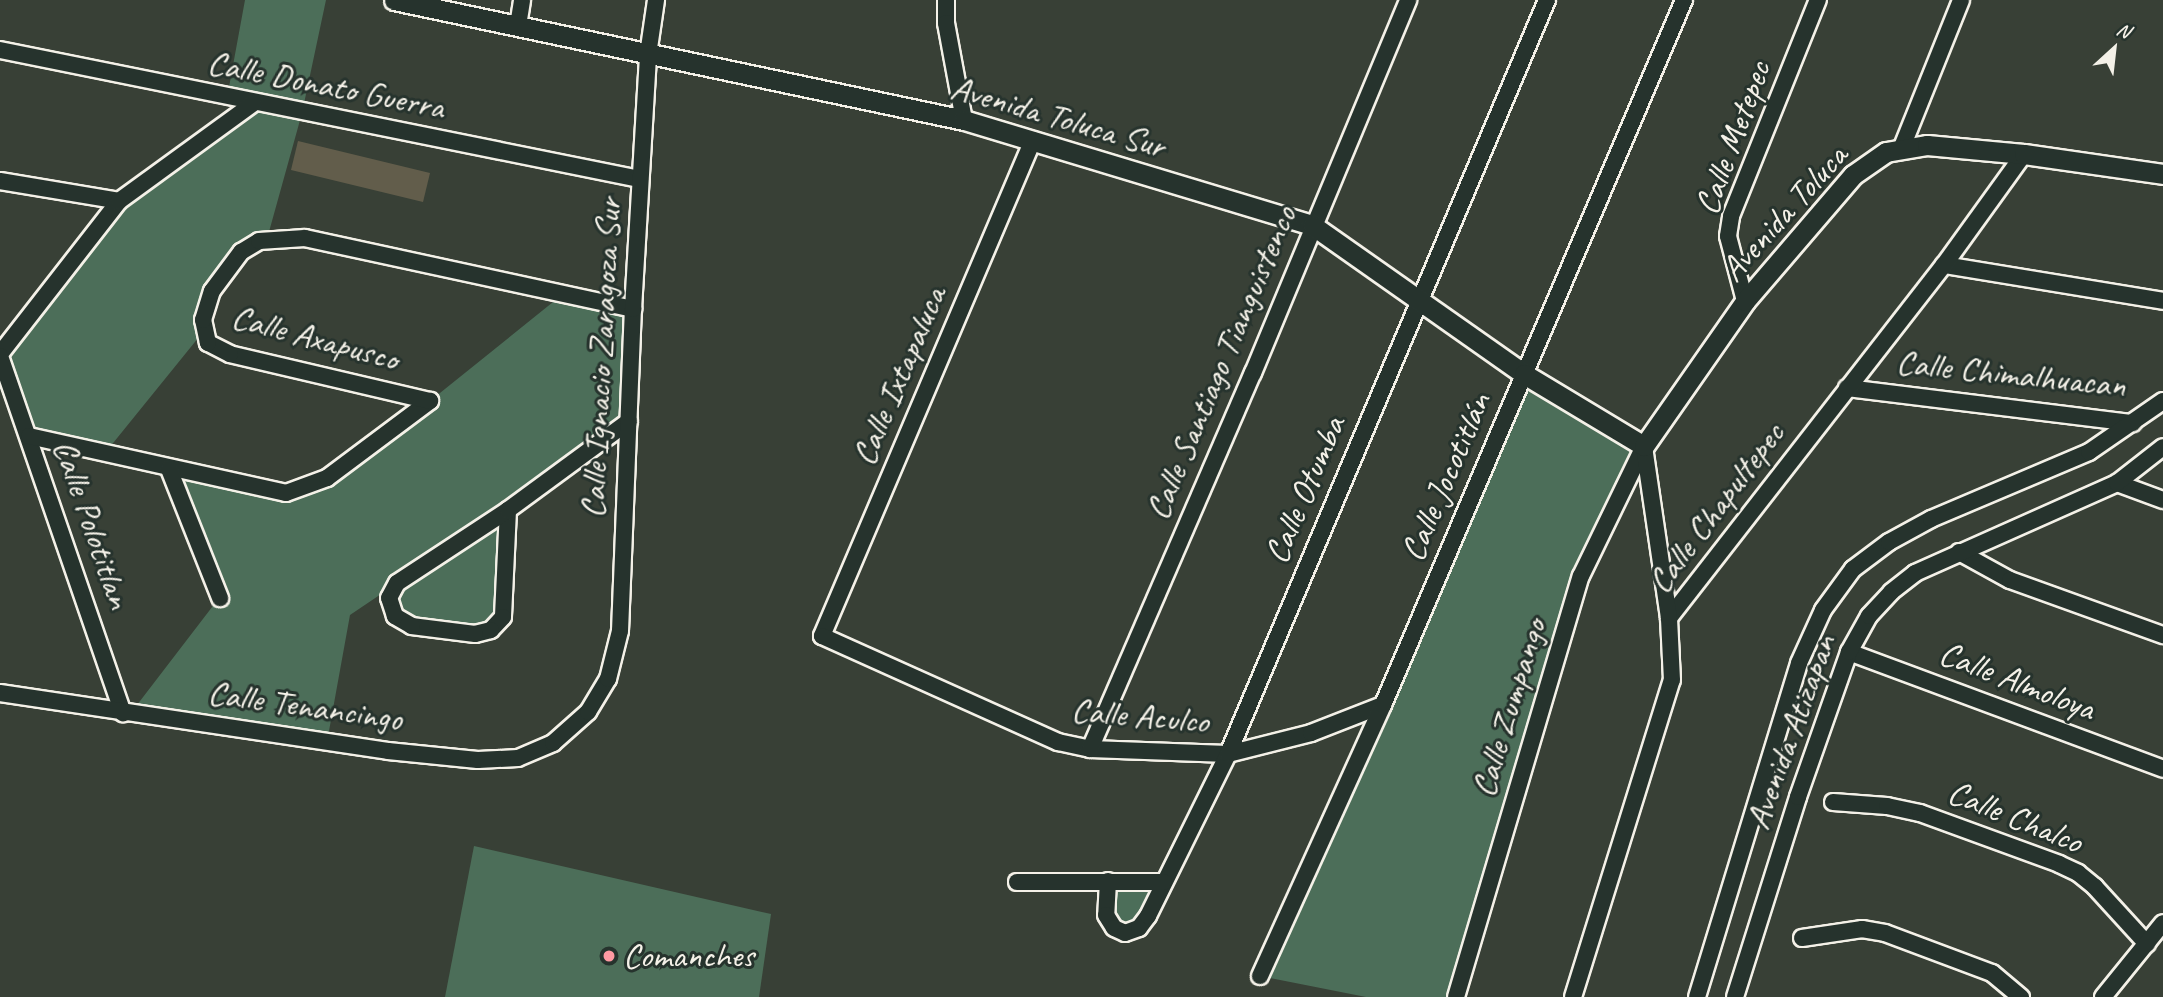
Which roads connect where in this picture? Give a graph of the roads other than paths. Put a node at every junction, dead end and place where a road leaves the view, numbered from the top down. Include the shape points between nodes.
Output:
1 (396, 0) edge
2 (522, 0) edge
3 (656, 0) edge
4 (946, 0) edge
5 (1408, 0) edge
6 (1547, 0) edge
7 (1684, 0) edge
8 (1818, 0) edge
9 (1961, 0) edge
10 (519, 26) junction
11 (0, 50) edge
12 (648, 55) junction
13 (254, 103) junction
14 (964, 120) junction
15 (1033, 141) junction
16 (1902, 147) junction
17 (2024, 154) junction
18 (2163, 174) edge
19 (640, 179) junction
20 (0, 181) edge
21 (119, 201) junction
22 (1312, 225) junction
23 (1944, 265) junction
24 (1745, 300) junction
25 (1419, 301) junction
26 (2163, 301) edge
27 (633, 309) junction
28 (0, 355) edge
29 (1524, 374) junction
30 (1847, 388) junction
31 (2163, 401) edge
32 (629, 421) junction
33 (2133, 423) junction
34 (29, 436) junction
35 (1644, 446) junction
36 (2163, 447) edge
37 (169, 470) junction
38 (2117, 482) junction
39 (2163, 499) edge
40 (508, 510) junction
41 (1959, 552) junction
42 (220, 598) dead end
43 (1669, 618) junction
44 (2163, 635) edge
45 (822, 636) joint
46 (1849, 652) junction
47 (0, 693) edge
48 (1383, 705) junction
49 (588, 712) joint
50 (123, 713) junction
51 (1090, 749) junction
52 (1228, 754) junction
53 (2163, 769) edge
54 (1833, 802) dead end
55 (1017, 881) dead end
56 (1108, 881) junction
57 (1164, 882) junction
58 (2163, 923) edge
59 (1802, 938) dead end
60 (2147, 944) junction
61 (1259, 976) dead end
62 (1456, 997) edge
63 (1573, 997) edge
64 (1697, 997) edge
65 (1735, 997) edge
66 (2021, 997) edge
67 (2103, 997) edge

1 - 10 street, Avenida Toluca Sur
2 - 10 street
3 - 12 street, Calle Ignacio Zaragoza Sur
4 - 14 street
5 - 22 street, Calle Santiago Tianguistenco
6 - 25 street, Calle Otumba
7 - 29 street, Calle Jocotitlán
8 - 24 street, Calle Metepec via 1731,216 1728,236
9 - 16 street
10 - 12 street, Avenida Toluca Sur
11 - 13 street, Calle Donato Guerra
12 - 14 street, Avenida Toluca Sur
12 - 19 street, Calle Ignacio Zaragoza Sur
13 - 19 street, Calle Donato Guerra
13 - 21 street
14 - 15 street, Avenida Toluca Sur
15 - 22 street, Avenida Toluca Sur
15 - 45 street, Calle Ixtapaluca
16 - 17 street, Avenida Toluca
16 - 24 street, Avenida Toluca via 1853,175
17 - 18 street, Avenida Toluca
17 - 23 street, Calle Chapultepec
19 - 27 street, Calle Ignacio Zaragoza Sur
20 - 21 street
21 - 28 street
22 - 25 street, Avenida Toluca Sur
22 - 51 street, Calle Santiago Tianguistenco
23 - 26 street
23 - 30 street, Calle Chapultepec
24 - 35 street, Avenida Toluca
25 - 29 street, Avenida Toluca Sur
25 - 52 street, Calle Otumba
27 - 32 street, Calle Ignacio Zaragoza Sur
27 - 37 street, Calle Axapusco via 305,239 258,241 242,252 212,291 203,320 208,343 230,354 430,401 307,488 286,493
28 - 34 street, Calle Polotitlan
29 - 35 street, Avenida Toluca Sur
29 - 48 street, Calle Jocotitlán
30 - 33 street, Calle Chimalhuacan
30 - 43 street, Calle Chapultepec
31 - 33 street, Calle Chimalhuacan
32 - 40 street
32 - 49 street, Calle Ignacio Zaragoza Sur via 620,631 608,679
33 - 64 street via 2089,452 1931,519 1853,569 1823,610 1799,663
34 - 37 street, Calle Axapusco
34 - 50 street, Calle Polotitlan
35 - 43 street
35 - 62 street, Calle Zumpango via 1581,576
36 - 38 street, Avenida Atizapan
37 - 42 street
38 - 39 street
38 - 41 street, Avenida Atizapan
40 - 40 street via 397,583 389,598 395,616 412,626 475,634 491,630 503,617
41 - 44 street via 2010,580
41 - 46 street, Avenida Atizapan via 1915,573 1891,592 1869,617
43 - 63 street, Calle Chapultepec via 1672,680
45 - 51 street, Calle Aculco via 1058,742
46 - 53 street, Calle Almoloya
46 - 65 street, Avenida Atizapan
47 - 50 street, Calle Tenancingo
48 - 52 street, Calle Aculco via 1311,733
48 - 61 street, Calle Jocotitlán
49 - 50 street, Calle Tenancingo via 553,743 518,758 478,760
51 - 52 street, Calle Aculco
52 - 57 street, Calle Otumba
54 - 60 street, Calle Chalco via 1920,813 2059,864 2095,887
55 - 56 street
56 - 57 street
56 - 57 street, Calle Otumba via 1106,915 1114,928 1125,933 1139,928
58 - 60 street
59 - 66 street via 1862,929 1885,933 1992,973
60 - 67 street

